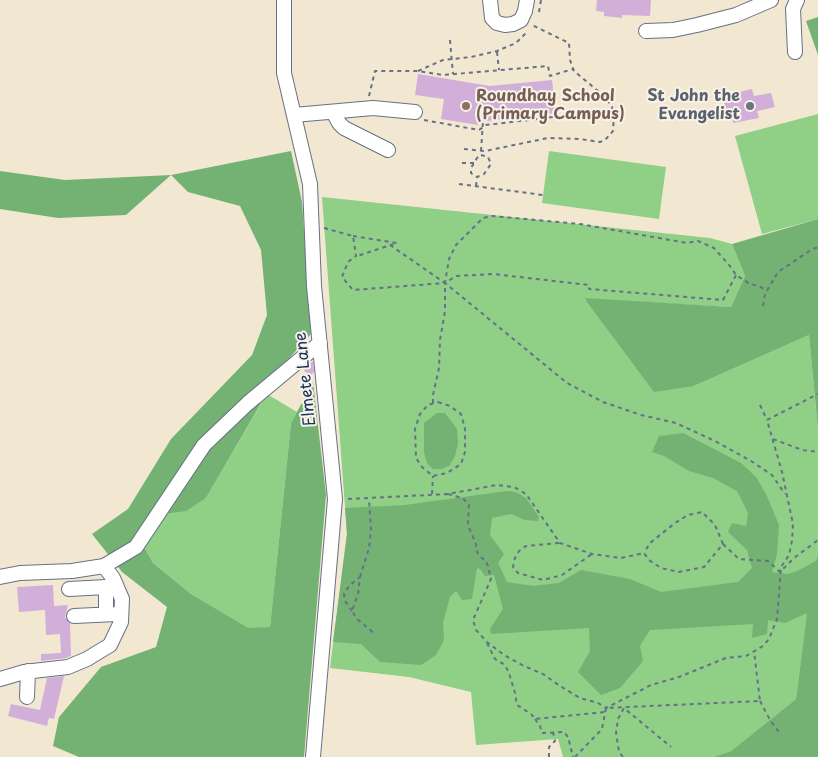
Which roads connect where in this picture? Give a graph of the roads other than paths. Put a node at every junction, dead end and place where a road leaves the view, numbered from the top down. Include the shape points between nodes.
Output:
1 (284, 0) edge
2 (490, 0) edge
3 (527, 0) edge
4 (772, 0) edge
5 (797, 0) edge
6 (646, 31) dead end
7 (794, 52) dead end
8 (333, 112) junction
9 (415, 112) road end
10 (294, 115) junction
11 (388, 150) dead end
12 (320, 343) junction
13 (104, 566) junction
14 (80, 570) junction
15 (0, 577) edge
16 (121, 613) junction
17 (106, 614) junction
18 (74, 616) dead end
19 (28, 671) junction
20 (0, 679) edge
21 (27, 697) dead end
22 (313, 757) edge

1 - 10 street, Elmete Lane via 284,73
2 - 3 street via 492,18 505,25 527,22
4 - 6 street via 736,15 697,25
5 - 7 street via 793,9
8 - 9 street via 371,108
8 - 10 street
8 - 11 street via 344,128
10 - 12 street, Elmete Lane via 310,184
12 - 13 street via 204,445 136,546
12 - 22 street, Elmete Lane via 336,499
13 - 14 street
13 - 16 street via 122,599
14 - 15 street
14 - 17 street via 76,588 106,587
16 - 17 street
16 - 19 street via 121,622 110,645 68,667
17 - 18 street
19 - 20 street
19 - 21 street

